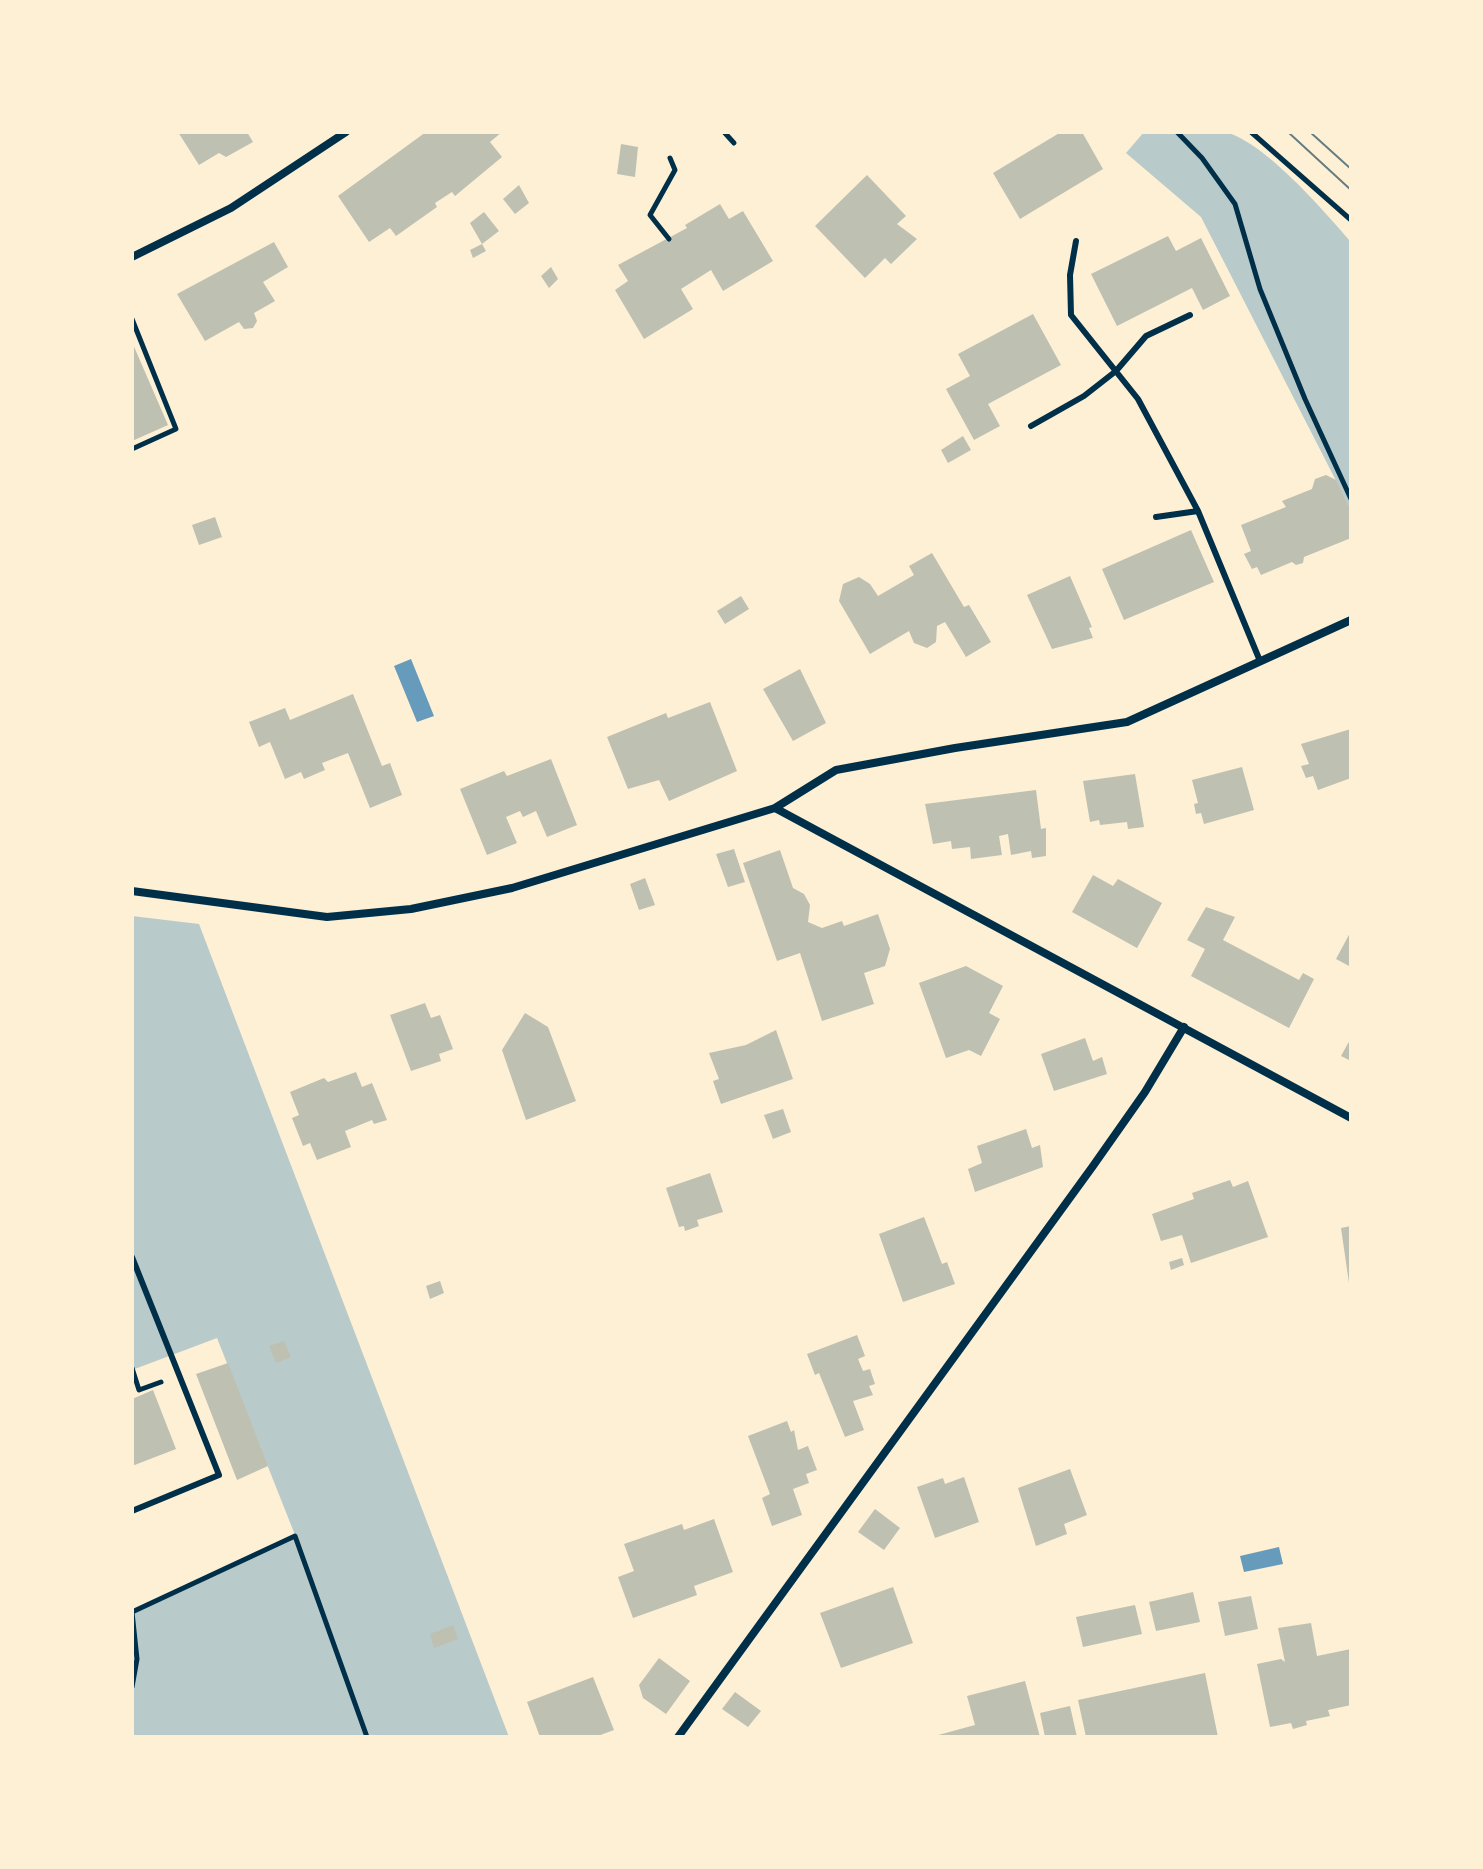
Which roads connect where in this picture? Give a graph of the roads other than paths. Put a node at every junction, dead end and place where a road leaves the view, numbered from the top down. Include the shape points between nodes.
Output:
1 (346, 132) edge
2 (1076, 241) dead end
3 (132, 257) edge
4 (1190, 315) dead end
5 (1116, 371) junction
6 (1031, 426) dead end
7 (1198, 511) junction
8 (1156, 517) dead end
9 (1351, 620) edge
10 (1260, 661) junction
11 (775, 808) junction
12 (132, 891) edge
13 (1184, 1027) junction
14 (1351, 1118) edge
15 (132, 1257) edge
16 (132, 1511) edge
17 (678, 1737) edge

1 - 3 street via 231,208
2 - 5 lane via 1071,315
4 - 5 lane via 1146,336
5 - 6 lane
5 - 7 lane via 1138,399
7 - 8 lane
7 - 10 lane
9 - 10 street
10 - 11 street via 1127,722 836,770
11 - 12 street via 512,888 411,909 327,917
11 - 13 street
13 - 14 street
13 - 17 street via 1093,1166
15 - 16 lane via 219,1475

